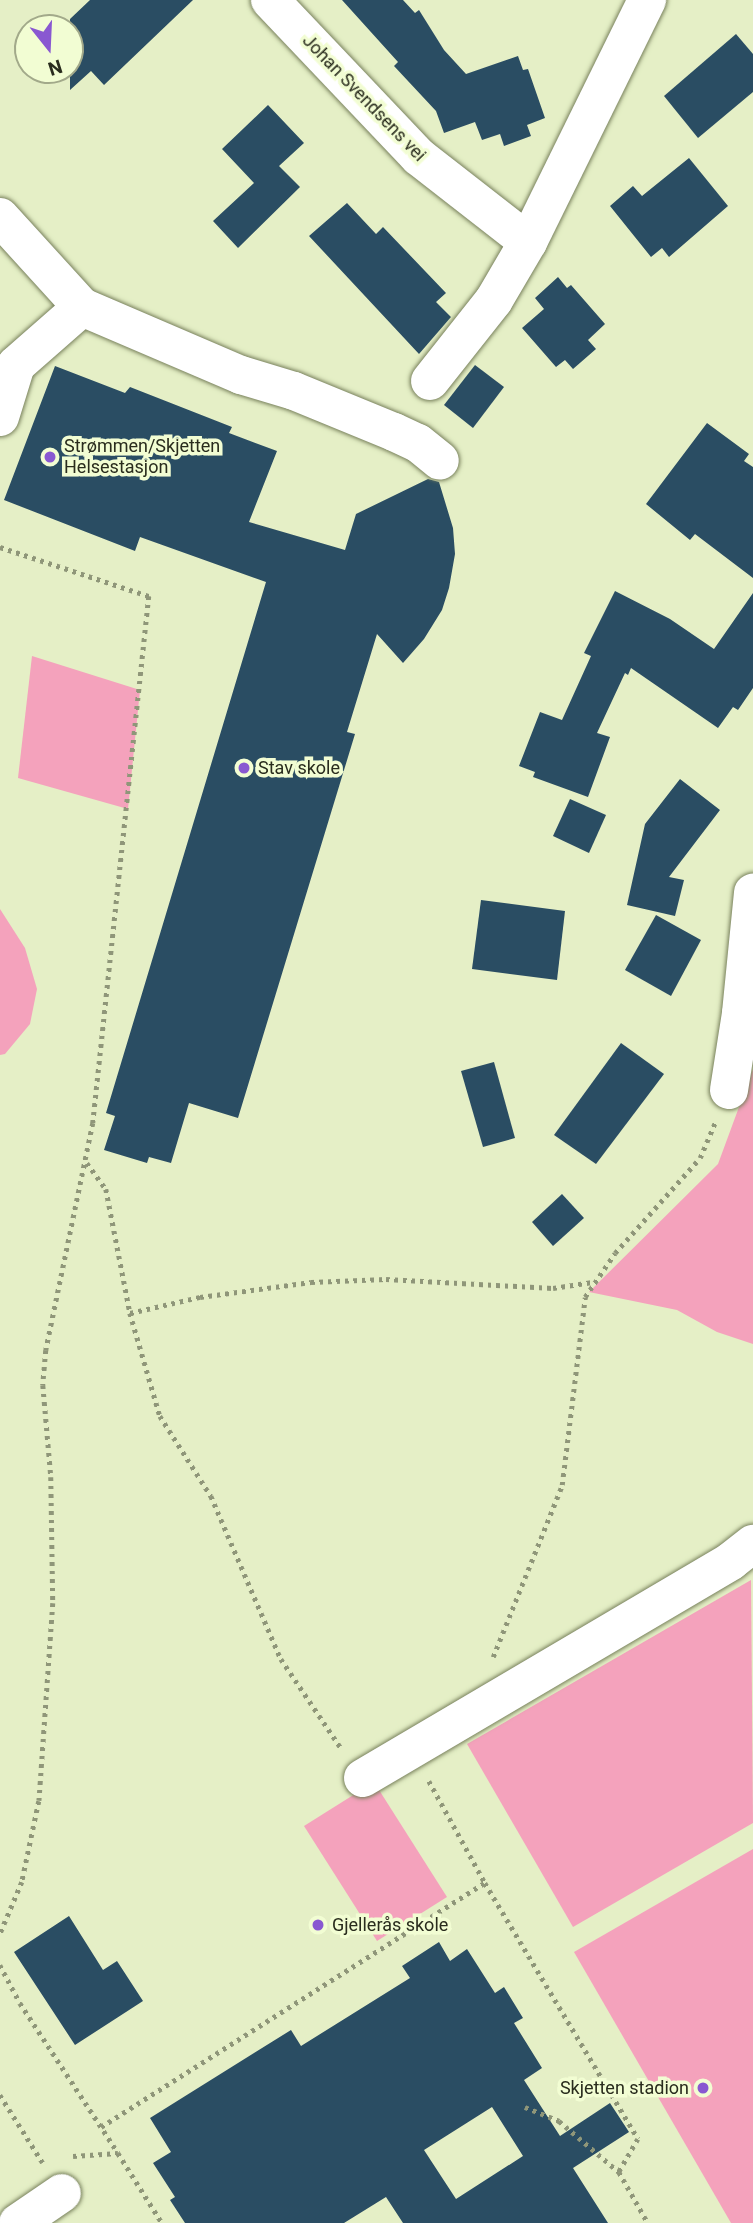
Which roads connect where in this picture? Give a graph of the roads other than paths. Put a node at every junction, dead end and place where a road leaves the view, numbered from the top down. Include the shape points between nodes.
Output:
1 (270, 0) edge
2 (647, 0) edge
3 (0, 217) edge
4 (528, 242) junction
5 (82, 307) junction
6 (430, 381) dead end
7 (0, 417) edge
8 (440, 461) dead end
9 (753, 893) edge
10 (729, 1090) road end
11 (753, 1544) edge
12 (363, 1778) road end
13 (61, 2169) road end
14 (18, 2223) edge

1 - 4 street, Johan Svendsens vei via 419,157
2 - 4 street
3 - 5 street
4 - 6 street via 494,300
5 - 7 street via 16,365
5 - 8 street via 241,375 294,391 394,432
9 - 10 street
11 - 12 street
13 - 14 street

